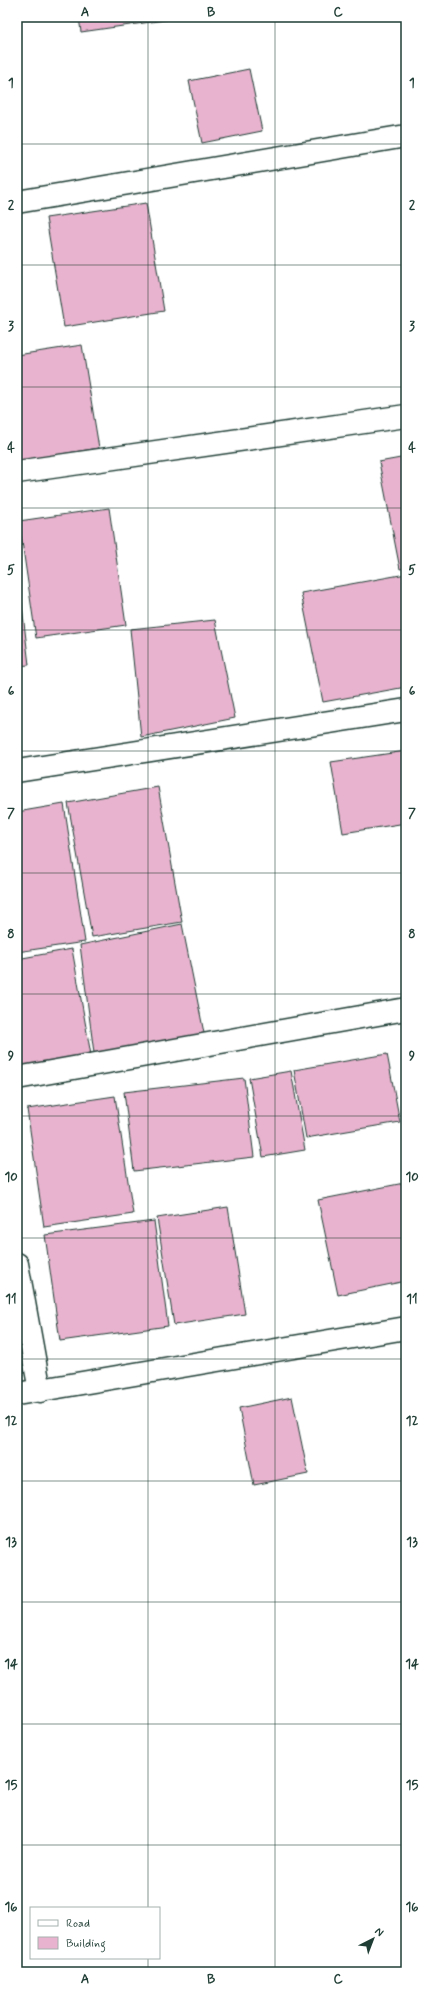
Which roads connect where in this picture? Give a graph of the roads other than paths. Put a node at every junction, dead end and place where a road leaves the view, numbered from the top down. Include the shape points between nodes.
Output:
1 (406, 136) edge
2 (17, 202) edge
3 (406, 416) edge
4 (17, 472) edge
5 (406, 710) edge
6 (17, 771) edge
7 (406, 1009) edge
8 (17, 1078) edge
9 (17, 1264) edge
10 (406, 1328) edge
11 (40, 1391) junction
12 (17, 1394) edge

1 - 2 street
3 - 4 street
5 - 6 street
7 - 8 street
9 - 11 street
10 - 11 street
11 - 12 street

